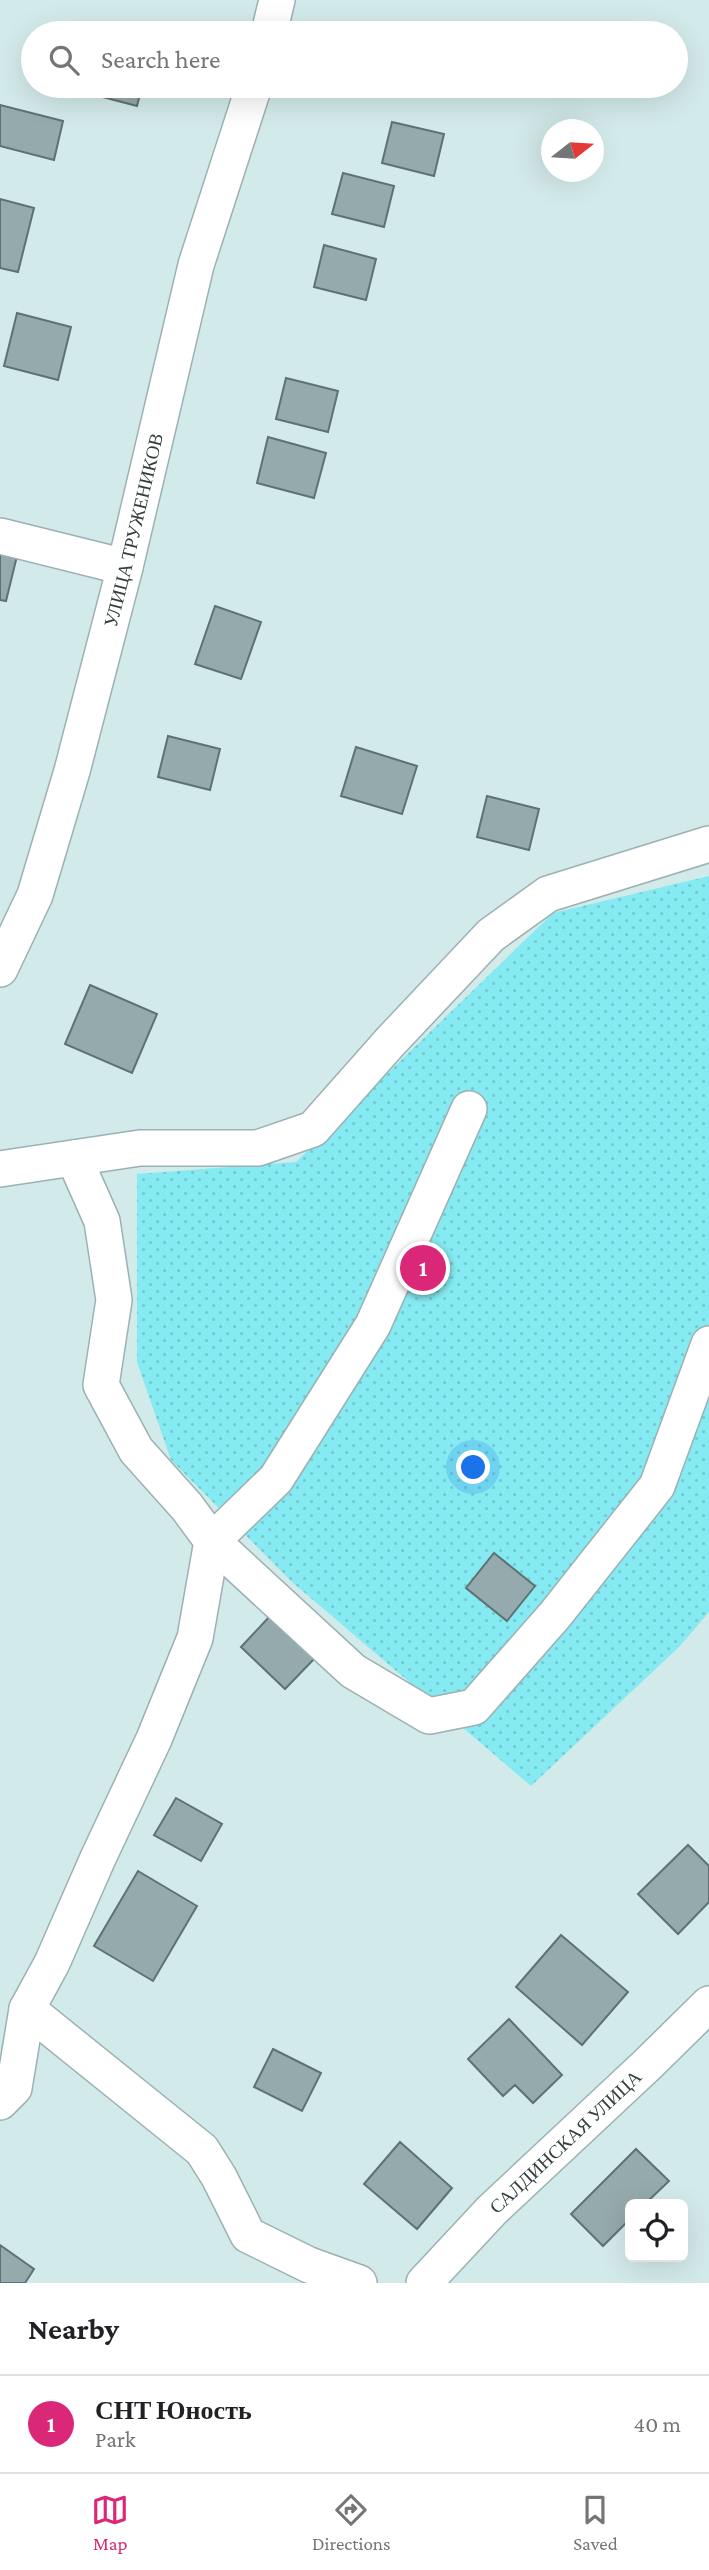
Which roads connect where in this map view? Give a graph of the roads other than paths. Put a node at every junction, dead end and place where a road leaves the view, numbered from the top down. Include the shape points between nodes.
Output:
1 (277, 0) edge
2 (272, 21) edge
3 (250, 98) edge
4 (0, 536) edge
5 (125, 567) junction
6 (708, 834) edge
7 (0, 970) edge
8 (469, 1109) dead end
9 (74, 1158) junction
10 (0, 1169) edge
11 (709, 1344) edge
12 (212, 1541) junction
13 (709, 2004) edge
14 (27, 2010) junction
15 (0, 2102) edge
16 (359, 2283) edge
17 (424, 2283) edge

1 - 2 street
3 - 5 street, УЛИЦА ТРУЖЕНИКОВ via 196,265
4 - 5 street
5 - 7 street, УЛИЦА ТРУЖЕНИКОВ via 35,895
6 - 9 street via 548,894 491,935 313,1129 258,1148 140,1148
8 - 12 street via 373,1325 276,1479
9 - 10 street
9 - 12 street via 102,1221 114,1300 101,1385 136,1450
11 - 12 street via 657,1486 555,1615 474,1707 429,1716 353,1671
12 - 14 street via 195,1638 155,1739
13 - 17 street, САЛДИНСКАЯ УЛИЦА via 492,2210
14 - 15 street via 14,2088
14 - 16 street via 202,2150 248,2235

